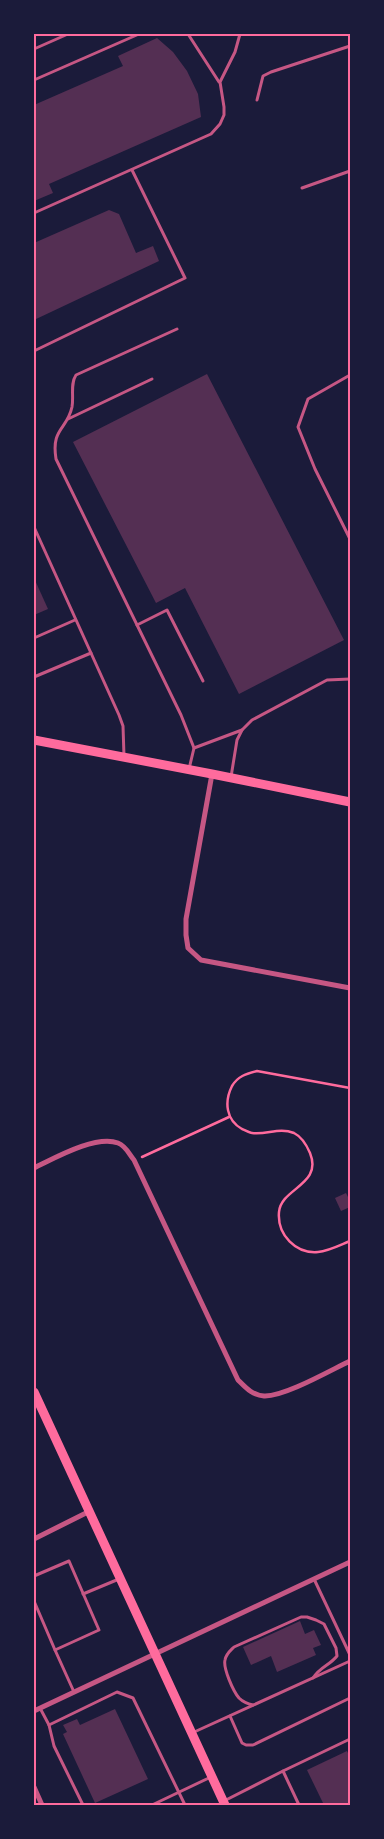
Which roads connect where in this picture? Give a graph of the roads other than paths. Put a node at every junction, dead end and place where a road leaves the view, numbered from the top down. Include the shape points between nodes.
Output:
1 (68, 34) edge
2 (139, 34) edge
3 (188, 34) edge
4 (240, 34) edge
5 (350, 46) edge
6 (34, 49) edge
7 (34, 80) edge
8 (220, 82) junction
9 (257, 100) dead end
10 (132, 170) junction
11 (350, 171) edge
12 (302, 188) dead end
13 (34, 214) edge
14 (177, 329) dead end
15 (34, 351) edge
16 (350, 375) edge
17 (152, 379) dead end
18 (67, 419) junction
19 (34, 527) edge
20 (350, 539) edge
21 (76, 620) junction
22 (137, 625) junction
23 (34, 638) edge
24 (91, 653) junction
25 (34, 677) edge
26 (350, 679) edge
27 (203, 681) dead end
28 (242, 730) junction
29 (34, 740) edge
30 (194, 748) junction
31 (124, 757) junction
32 (189, 769) junction
33 (212, 774) junction
34 (231, 778) junction
35 (350, 802) edge
36 (350, 988) edge
37 (34, 1168) edge
38 (350, 1361) edge
39 (34, 1392) edge
40 (88, 1512) junction
41 (34, 1538) edge
42 (350, 1562) edge
43 (34, 1576) edge
44 (119, 1579) junction
45 (314, 1579) junction
46 (83, 1594) junction
47 (34, 1601) edge
48 (55, 1650) junction
49 (154, 1654) junction
50 (350, 1656) edge
51 (350, 1661) edge
52 (313, 1678) junction
53 (74, 1692) junction
54 (350, 1698) edge
55 (254, 1705) junction
56 (40, 1708) junction
57 (34, 1711) edge
58 (230, 1716) junction
59 (49, 1725) junction
60 (192, 1734) junction
61 (350, 1739) edge
62 (283, 1771) junction
63 (212, 1777) junction
64 (34, 1787) edge
65 (179, 1792) junction
66 (225, 1803) edge
67 (42, 1805) edge
68 (83, 1805) edge
69 (152, 1805) edge
70 (186, 1805) edge
71 (299, 1805) edge

1 - 6 lane
2 - 7 lane
3 - 8 lane
4 - 8 lane
5 - 9 lane via 262,76
8 - 10 lane via 224,115 211,134
10 - 13 lane
10 - 15 lane via 185,278
11 - 12 lane
14 - 18 lane via 76,375
16 - 20 lane via 308,399 298,427
17 - 18 lane
18 - 22 lane via 57,433 56,459
19 - 21 lane
21 - 23 lane
21 - 24 lane
22 - 27 lane via 167,610
22 - 30 lane
24 - 25 lane
24 - 31 lane via 123,726
26 - 28 lane via 327,680 262,714
28 - 30 lane
28 - 34 lane via 237,740
29 - 31 main road
30 - 32 lane
31 - 32 main road
32 - 33 main road
33 - 34 main road
33 - 36 street via 186,920 188,948 201,960
34 - 35 main road
37 - 38 street via 83,1146 104,1142 118,1143 125,1148 134,1160 238,1380 250,1392 264,1396 281,1393
39 - 40 main road
40 - 41 street
40 - 44 main road
42 - 45 street
43 - 46 lane via 69,1561
44 - 46 lane
44 - 49 main road
45 - 49 street
45 - 50 lane
46 - 48 lane via 99,1630
47 - 48 lane
48 - 53 lane
49 - 53 street
49 - 60 main road
51 - 52 lane
52 - 55 lane
52 - 55 lane via 319,1669 337,1656 336,1648 324,1624 301,1618 234,1647 227,1654 224,1668 236,1694 247,1704
53 - 56 street
54 - 58 lane via 253,1745 242,1743
55 - 58 lane
56 - 57 street
56 - 59 lane
58 - 60 lane
59 - 65 lane via 117,1692 134,1698
59 - 68 lane via 54,1746
60 - 63 main road
61 - 62 lane
62 - 66 lane
62 - 71 lane
63 - 65 lane
63 - 66 main road
64 - 67 street
65 - 69 lane
65 - 70 lane

